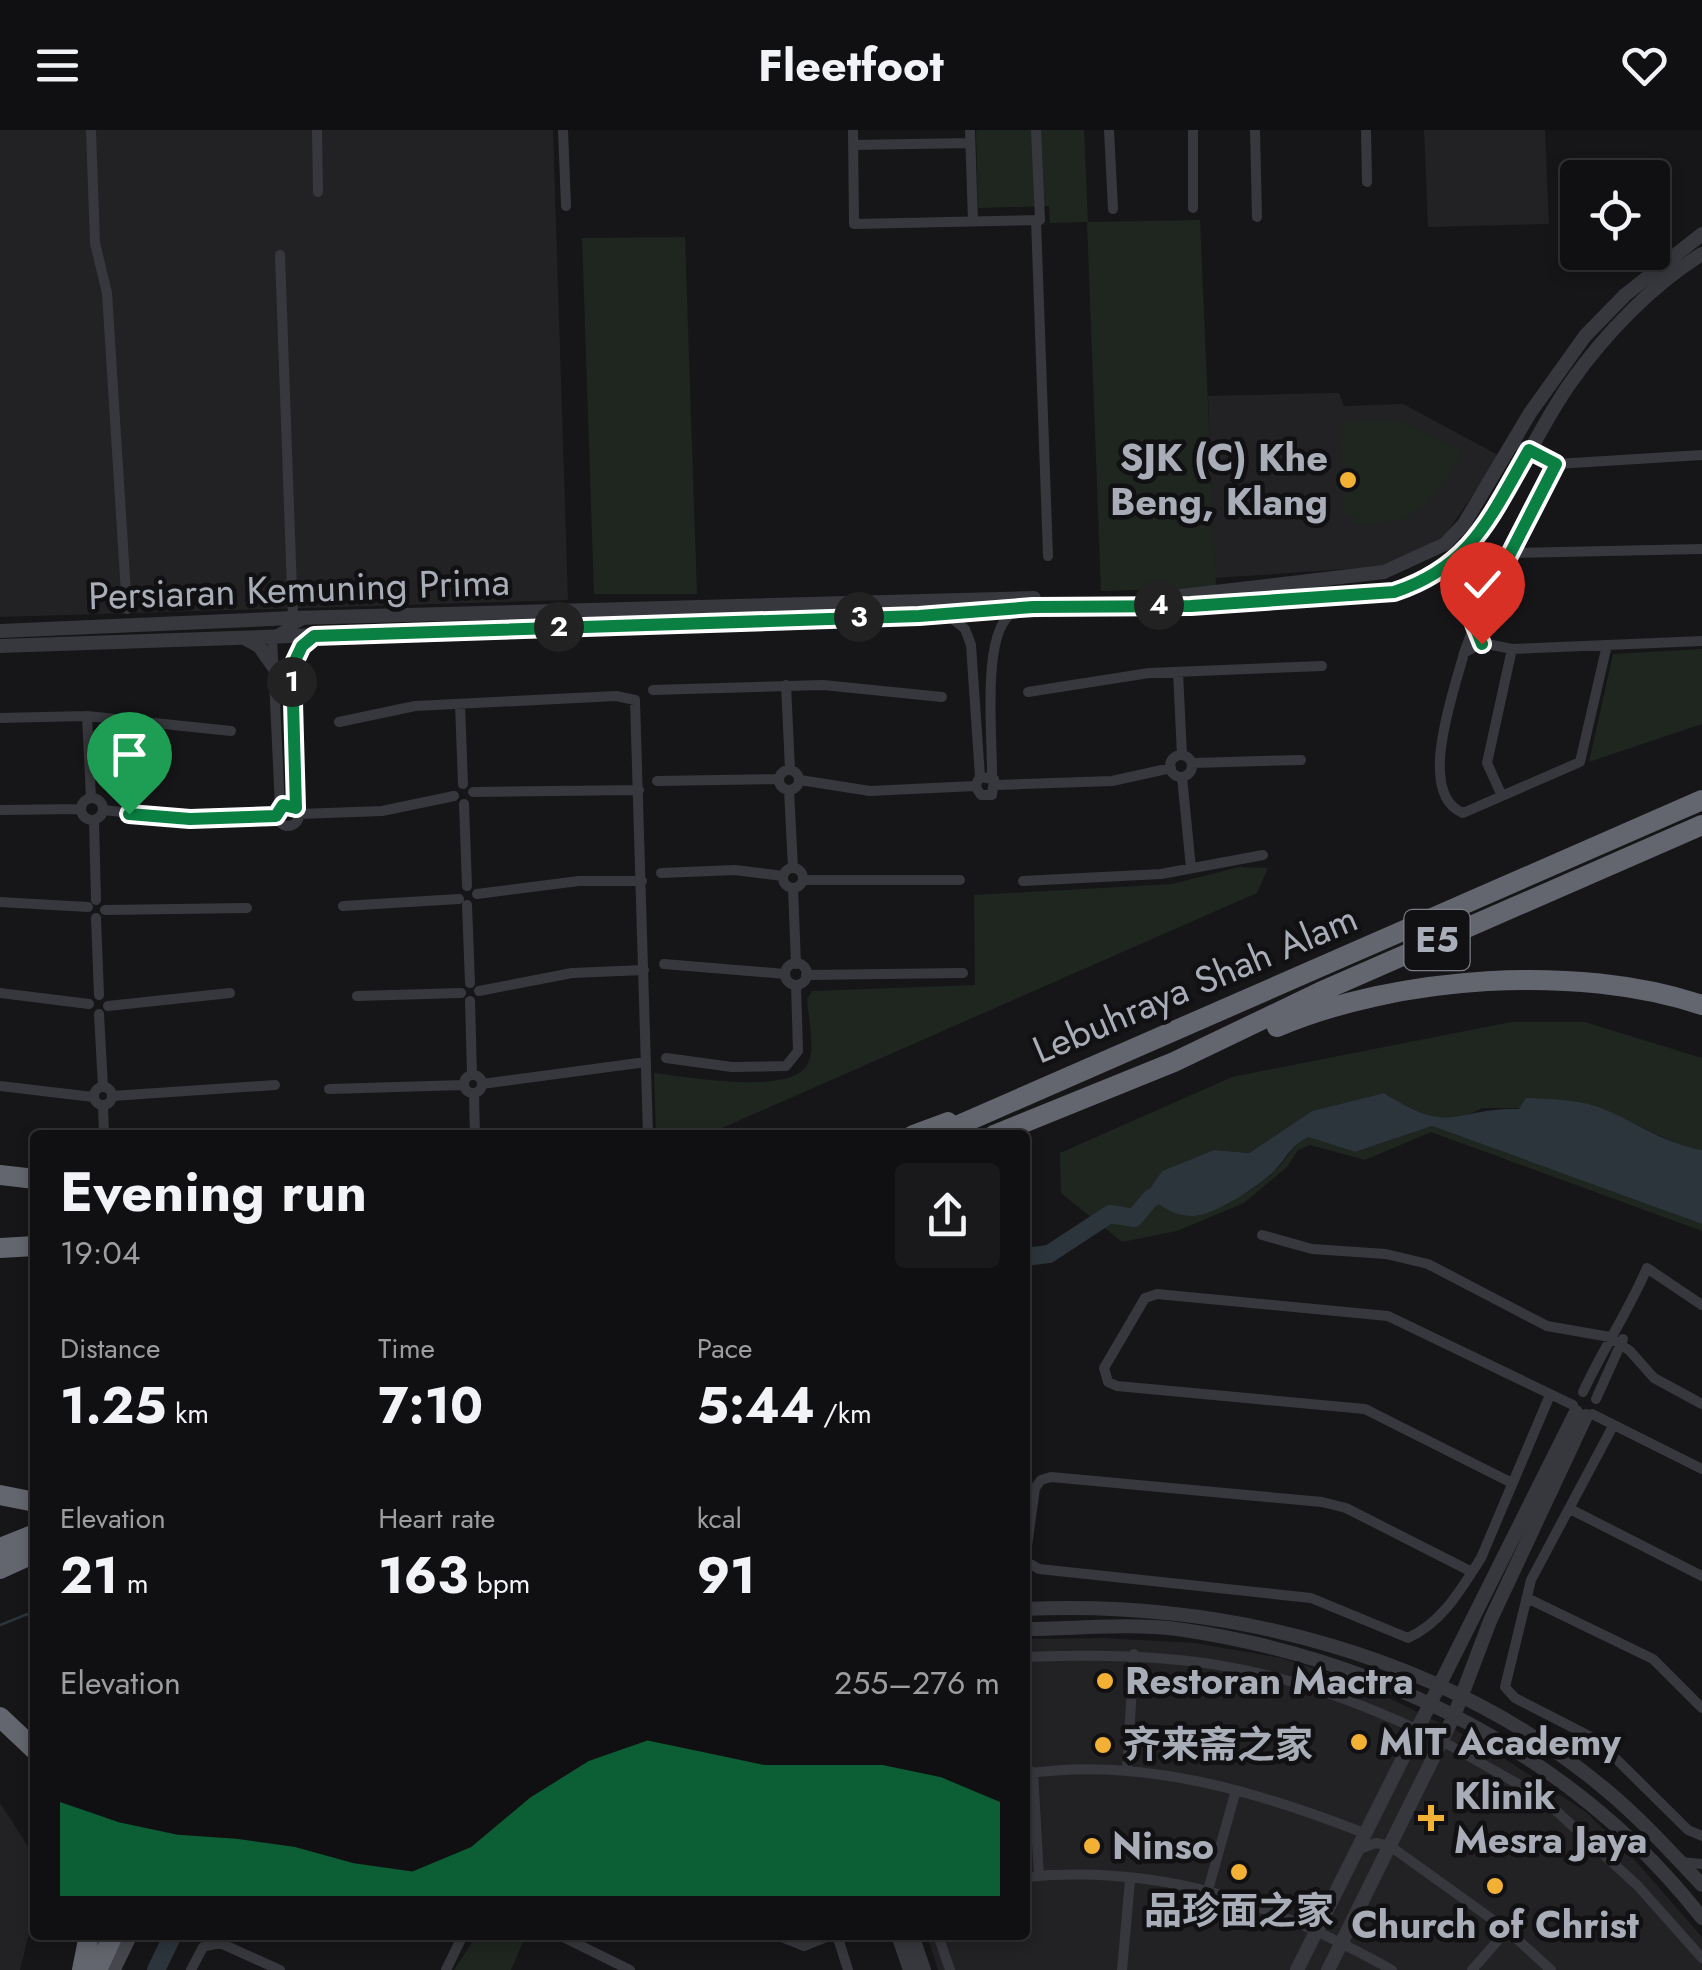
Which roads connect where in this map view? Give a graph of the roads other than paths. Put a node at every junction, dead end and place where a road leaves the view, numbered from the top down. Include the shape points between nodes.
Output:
1 (91, 130) edge
2 (317, 130) edge
3 (563, 130) edge
4 (853, 130) edge
5 (970, 130) edge
6 (1036, 130) edge
7 (1109, 130) edge
8 (1192, 130) edge
9 (1255, 130) edge
10 (1366, 130) edge
11 (970, 143) junction
12 (854, 144) junction
13 (1367, 182) dead end
14 (318, 192) dead end
15 (566, 206) dead end
16 (1193, 208) dead end
17 (1113, 209) dead end
18 (1257, 217) dead end
19 (1036, 220) junction
20 (973, 222) junction
21 (1702, 234) edge
22 (280, 254) dead end
23 (1702, 254) edge
24 (1512, 444) junction
25 (1529, 450) junction
26 (1702, 455) edge
27 (1556, 464) junction
28 (1702, 549) edge
29 (1513, 553) junction
30 (1048, 556) dead end
31 (1267, 592) junction
32 (1033, 607) junction
33 (127, 610) dead end
34 (941, 610) junction
35 (297, 620) junction
36 (0, 632) edge
37 (1474, 633) junction
38 (332, 635) junction
39 (272, 637) junction
40 (236, 638) junction
41 (1702, 641) edge
42 (1482, 644) junction
43 (1607, 645) junction
44 (0, 646) edge
45 (1512, 648) junction
46 (1464, 652) junction
47 (273, 666) junction
48 (1322, 666) dead end
49 (1178, 672) junction
50 (974, 677) junction
51 (992, 677) junction
52 (786, 685) junction
53 (653, 690) dead end
54 (1028, 692) dead end
55 (942, 698) dead end
56 (460, 704) junction
57 (86, 716) junction
58 (0, 718) edge
59 (340, 722) dead end
60 (231, 731) dead end
61 (1187, 759) junction
62 (1301, 760) dead end
63 (1171, 768) junction
64 (790, 769) junction
65 (1182, 777) junction
66 (779, 779) junction
67 (800, 780) junction
68 (657, 781) dead end
69 (986, 782) junction
70 (463, 784) junction
71 (639, 790) junction
72 (789, 790) junction
73 (474, 792) junction
74 (1501, 794) junction
75 (92, 797) junction
76 (459, 800) junction
77 (1702, 800) edge
78 (80, 809) junction
79 (0, 810) edge
80 (297, 811) junction
81 (278, 812) junction
82 (99, 815) junction
83 (1702, 825) edge
84 (1263, 855) dead end
85 (794, 868) junction
86 (1191, 868) junction
87 (661, 873) dead end
88 (783, 876) junction
89 (803, 880) junction
90 (960, 880) dead end
91 (642, 881) junction
92 (1024, 881) dead end
93 (793, 888) junction
94 (472, 890) junction
95 (0, 902) edge
96 (463, 902) junction
97 (92, 903) junction
98 (343, 906) dead end
99 (247, 908) dead end
100 (101, 914) junction
101 (664, 964) dead end
102 (796, 964) junction
103 (644, 970) junction
104 (785, 974) junction
105 (962, 974) dead end
106 (806, 975) junction
107 (796, 985) junction
108 (475, 987) junction
109 (0, 993) edge
110 (230, 993) dead end
111 (99, 995) junction
112 (357, 996) dead end
113 (465, 997) junction
114 (89, 1004) junction
115 (1702, 1005) edge
116 (108, 1006) junction
117 (99, 1014) junction
118 (666, 1058) dead end
119 (646, 1062) junction
120 (1174, 1062) junction
121 (472, 1075) junction
122 (275, 1085) dead end
123 (464, 1085) junction
124 (0, 1086) edge
125 (478, 1089) junction
126 (329, 1090) dead end
127 (108, 1092) junction
128 (98, 1101) junction
129 (984, 1114) junction
130 (103, 1130) edge
131 (475, 1130) edge
132 (648, 1130) edge
133 (930, 1130) edge
134 (947, 1130) edge
135 (1006, 1130) edge
136 (0, 1175) edge
137 (30, 1178) edge
138 (1262, 1235) dead end
139 (30, 1246) edge
140 (0, 1248) edge
141 (30, 1260) edge
142 (0, 1262) edge
143 (1702, 1305) edge
144 (1623, 1323) junction
145 (1610, 1337) junction
146 (1623, 1344) junction
147 (1583, 1392) junction
148 (1550, 1396) junction
149 (1596, 1399) junction
150 (1702, 1404) edge
151 (1582, 1412) junction
152 (1613, 1426) junction
153 (1702, 1469) edge
154 (1512, 1483) junction
155 (0, 1495) edge
156 (30, 1501) edge
157 (1572, 1510) junction
158 (1030, 1518) edge
159 (30, 1536) edge
160 (0, 1548) edge
161 (30, 1556) edge
162 (1030, 1562) edge
163 (0, 1569) edge
164 (1472, 1572) junction
165 (1702, 1576) edge
166 (1528, 1598) junction
167 (1030, 1608) edge
168 (1030, 1629) edge
169 (1134, 1654) junction
170 (1450, 1656) junction
171 (1030, 1657) edge
172 (1470, 1676) junction
173 (1421, 1678) junction
174 (1437, 1684) junction
175 (1459, 1695) junction
176 (1428, 1703) junction
177 (1702, 1708) edge
178 (1490, 1712) junction
179 (1454, 1716) junction
180 (0, 1718) edge
181 (1416, 1729) junction
182 (1442, 1741) junction
183 (30, 1745) edge
184 (1127, 1770) junction
185 (1030, 1773) edge
186 (1554, 1774) junction
187 (1030, 1783) edge
188 (1236, 1790) junction
189 (1541, 1796) junction
190 (1364, 1834) junction
191 (1702, 1836) edge
192 (1390, 1846) junction
193 (1356, 1850) junction
194 (1680, 1862) junction
195 (1702, 1864) edge
196 (1039, 1876) junction
197 (1030, 1877) edge
198 (1130, 1880) junction
199 (1702, 1886) edge
200 (1208, 1890) junction
201 (1702, 1918) edge
202 (1318, 1928) junction
203 (1507, 1930) junction
204 (88, 1940) edge
205 (111, 1940) edge
206 (127, 1940) edge
207 (457, 1940) edge
208 (570, 1940) edge
209 (790, 1940) edge
210 (820, 1940) edge
211 (836, 1940) edge
212 (900, 1940) edge
213 (914, 1940) edge
214 (940, 1940) edge
215 (1343, 1940) junction
216 (1702, 1958) edge
217 (82, 1970) edge
218 (97, 1970) edge
219 (112, 1970) edge
220 (192, 1970) edge
221 (280, 1970) edge
222 (446, 1970) edge
223 (630, 1970) edge
224 (848, 1970) edge
225 (910, 1970) edge
226 (924, 1970) edge
227 (950, 1970) edge
228 (1122, 1970) edge
229 (1298, 1970) edge
230 (1328, 1970) edge
231 (1392, 1970) edge
232 (1472, 1970) edge
233 (1552, 1970) edge

1 - 33 street
2 - 14 street
3 - 15 street
4 - 12 street
5 - 11 street
6 - 19 street
7 - 17 street
8 - 16 street
9 - 18 street
10 - 13 street
11 - 12 street
11 - 20 street
12 - 20 street via 854,224
19 - 20 street
19 - 30 street
21 - 24 street, Persiaran Kemuning Prima via 1585,336
22 - 35 street
23 - 25 street, Persiaran Kemuning Prima via 1600,345
24 - 25 street
24 - 31 street, Persiaran Kemuning Prima via 1464,524 1422,558 1384,572
25 - 27 street
25 - 31 street, Persiaran Kemuning Prima via 1476,541 1425,582 1394,592
26 - 27 street
27 - 29 street
28 - 29 street
29 - 37 street
31 - 32 street, Persiaran Kemuning Prima via 1191,606
31 - 35 street, Persiaran Kemuning Prima
32 - 34 street, Persiaran Kemuning Prima
32 - 51 street via 999,624
34 - 38 street, Persiaran Kemuning Prima via 919,616
34 - 50 street via 965,630
35 - 36 street, Persiaran Kemuning Prima
35 - 39 street
37 - 42 street
37 - 46 street
38 - 39 street, Persiaran Kemuning Prima
38 - 80 street via 307,640 292,667
39 - 40 street, Persiaran Kemuning Prima
39 - 47 street
40 - 44 street, Persiaran Kemuning Prima
40 - 47 street via 252,640
41 - 43 street
42 - 45 street
42 - 46 street
43 - 45 street
43 - 74 street via 1581,760
45 - 74 street via 1487,763
46 - 74 street via 1437,768 1459,813
47 - 81 street
48 - 49 street
49 - 54 street
49 - 61 street
50 - 51 street
50 - 69 street
51 - 69 street
52 - 53 street
52 - 55 street
52 - 64 street
56 - 59 street
56 - 70 street
56 - 71 street via 632,698
57 - 58 street
57 - 60 street
57 - 75 street
61 - 62 street
61 - 63 street via 1173,759
61 - 65 street via 1190,772
63 - 65 street
63 - 69 street via 1112,780
64 - 66 street
64 - 67 street
65 - 86 street
66 - 68 street
66 - 72 street
67 - 69 street via 870,791
67 - 72 street
70 - 73 street
70 - 76 street via 456,788
71 - 73 street
71 - 91 street
72 - 85 street
73 - 76 street
75 - 78 street
75 - 82 street via 100,801
76 - 80 street via 382,811
76 - 94 street
77 - 129 highway, Lebuhraya Shah Alam / E5
78 - 79 street
78 - 82 street via 85,818
80 - 81 street
80 - 81 street via 288,826
81 - 82 street via 190,819
82 - 97 street
83 - 120 highway, Lebuhraya Shah Alam / E5
84 - 86 street
85 - 88 street
85 - 89 street
86 - 92 street via 1130,878
87 - 88 street
88 - 93 street
89 - 90 street
89 - 93 street
91 - 94 street
91 - 103 street
93 - 102 street
94 - 96 street
95 - 97 street
96 - 98 street
96 - 108 street
97 - 100 street
99 - 100 street
100 - 111 street
101 - 104 street
102 - 104 street
102 - 106 street
103 - 108 street
103 - 119 street
104 - 107 street
105 - 106 street
106 - 107 street
107 - 118 street via 798,1051 786,1066
108 - 113 street
109 - 114 street
110 - 116 street
111 - 114 street
111 - 116 street
112 - 113 street
113 - 121 street
114 - 117 street
115 - 120 highway via 1553,980 1403,991 1337,1005
116 - 117 street
117 - 127 street
119 - 125 street
119 - 132 street
120 - 135 highway, Lebuhraya Shah Alam / E5
121 - 123 street
121 - 125 street
122 - 127 street
123 - 125 street
123 - 126 street
124 - 128 street
125 - 131 street
127 - 128 street
128 - 130 street
129 - 133 highway
129 - 134 highway, Lebuhraya Shah Alam / E5
136 - 137 highway
138 - 145 street via 1312,1249 1408,1258 1546,1326
139 - 140 highway
141 - 142 highway
143 - 144 street via 1647,1268
144 - 145 street
144 - 146 street
145 - 146 street
145 - 147 street
146 - 149 street
146 - 150 street via 1654,1378
147 - 149 street
147 - 151 street
148 - 151 street
148 - 154 street
148 - 154 street via 1388,1316 1164,1294 1146,1298 1104,1368 1117,1386 1365,1409
149 - 151 street
151 - 152 street
151 - 170 street
151 - 172 street
152 - 153 street
152 - 157 street
154 - 164 street
155 - 156 highway
157 - 165 street
157 - 166 street via 1530,1580
158 - 164 street via 1041,1480 1051,1477 1322,1502
159 - 160 highway
161 - 163 highway
162 - 164 street via 1311,1598 1408,1638 1434,1623
166 - 177 street via 1653,1659
166 - 191 street via 1505,1678 1509,1694 1597,1740 1688,1830
167 - 173 street via 1190,1615 1332,1644
168 - 176 street via 1173,1629 1296,1652
169 - 171 street
169 - 181 street via 1286,1677
169 - 184 street
170 - 173 street
170 - 174 street
172 - 175 street
172 - 178 street via 1470,1689
173 - 174 street
174 - 175 street
174 - 176 street
175 - 178 street
175 - 179 street
176 - 179 street
176 - 181 street
178 - 194 street via 1604,1788
179 - 182 street
179 - 186 street
180 - 183 highway
181 - 190 street
182 - 189 street
182 - 192 street
184 - 185 street
184 - 188 street
186 - 189 street
186 - 201 street via 1609,1820
187 - 196 street
188 - 190 street
188 - 200 street
189 - 216 street via 1638,1886
190 - 193 street
192 - 193 street via 1376,1842
192 - 203 street
192 - 215 street
193 - 202 street
194 - 195 street
194 - 199 street
196 - 197 street
196 - 198 street
198 - 200 street
198 - 228 street
200 - 202 street
202 - 215 street
202 - 229 street
203 - 232 street
203 - 233 street
204 - 217 highway
205 - 218 highway
206 - 219 main road
207 - 222 street
208 - 223 street
209 - 210 street via 804,1946
211 - 224 street
212 - 225 street
213 - 226 street
214 - 227 street
215 - 230 street
215 - 231 street
220 - 221 street via 204,1948 220,1944

